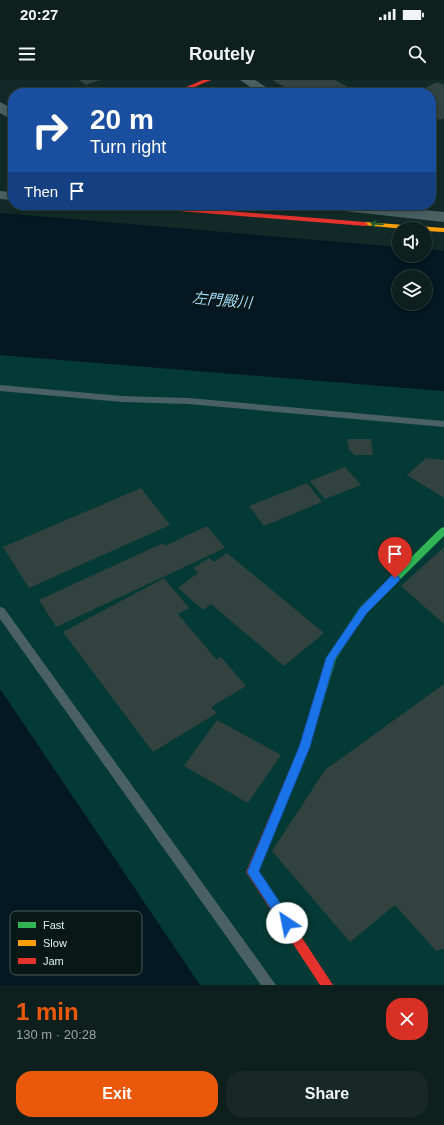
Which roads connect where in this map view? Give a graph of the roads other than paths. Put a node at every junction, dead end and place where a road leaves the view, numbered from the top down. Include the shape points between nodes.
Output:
1 (208, 80) edge
2 (246, 80) edge
3 (188, 88) edge
4 (260, 88) edge
5 (0, 106) edge
6 (8, 112) edge
7 (193, 210) edge
8 (400, 210) edge
9 (444, 217) edge
10 (444, 230) edge
11 (0, 388) edge
12 (444, 424) edge
13 (444, 530) edge
14 (0, 611) edge
15 (269, 985) edge
16 (327, 985) edge

1 - 3 street
2 - 4 street
5 - 6 street
10 -> 7 street
8 - 9 street
11 - 12 lane via 122,400 188,401
13 - 16 street via 363,610 331,658 304,747 252,872
14 - 15 lane

